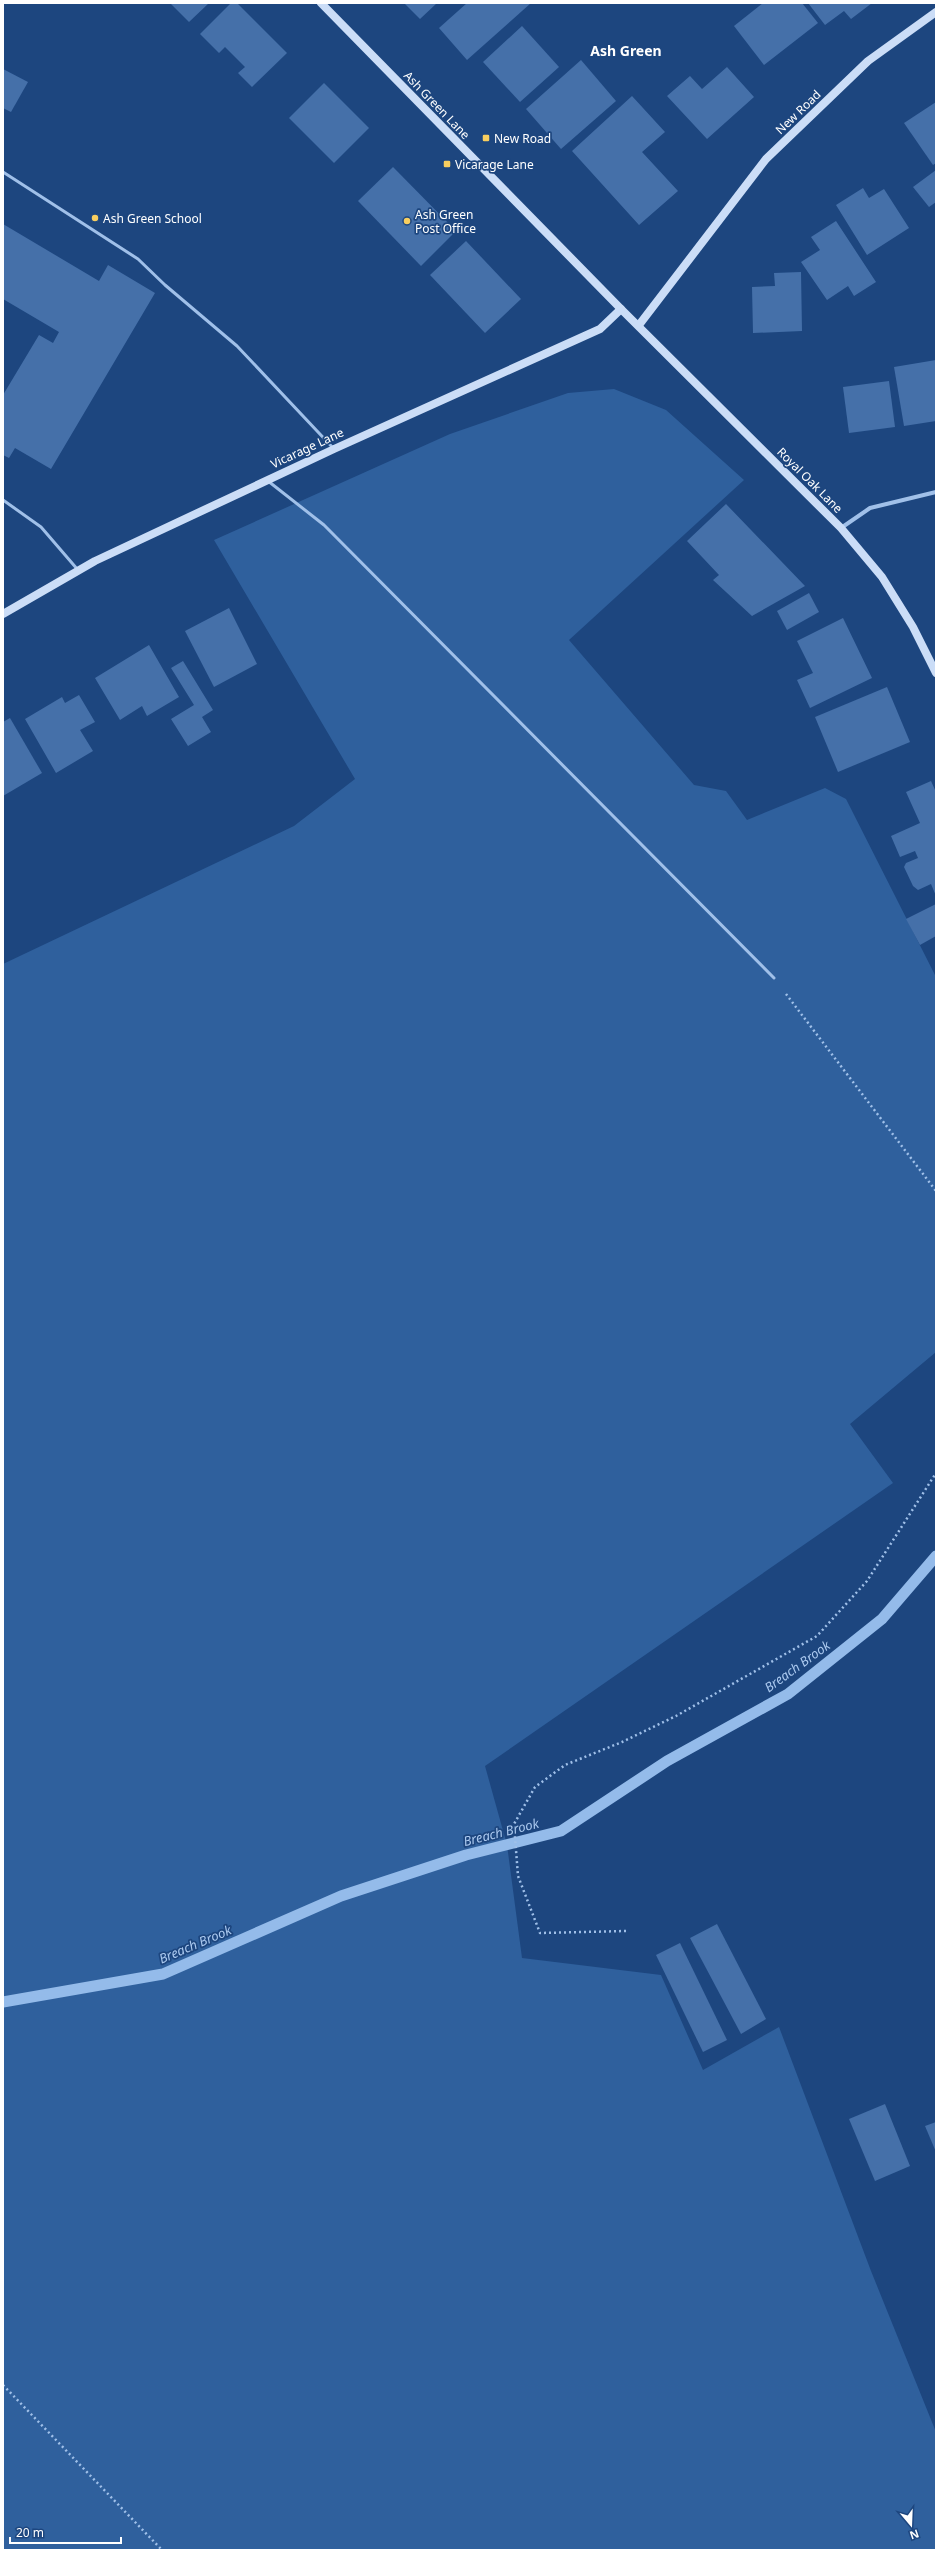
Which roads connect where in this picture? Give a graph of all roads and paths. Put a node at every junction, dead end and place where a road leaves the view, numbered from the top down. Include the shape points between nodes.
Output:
1 (321, 3) edge
2 (936, 12) edge
3 (3, 172) edge
4 (621, 309) junction
5 (639, 325) junction
6 (334, 449) junction
7 (267, 480) junction
8 (936, 492) edge
9 (3, 500) edge
10 (841, 528) junction
11 (78, 570) junction
12 (3, 614) edge
13 (936, 673) edge
14 (774, 978) joint
15 (936, 1191) edge
16 (936, 1473) edge
17 (626, 1931) dead end
18 (3, 2386) edge
19 (162, 2550) edge

1 - 4 street, Ash Green Lane
2 - 5 street, New Road via 868,61 766,159
3 - 6 lane via 138,259 237,346
4 - 5 street, Ash Green Lane
4 - 6 street, Vicarage Lane via 600,329
5 - 10 street, Royal Oak Lane
6 - 7 street, Vicarage Lane
7 - 11 street, Vicarage Lane
7 - 14 lane via 324,525
8 - 10 street via 870,508
9 - 11 lane via 41,527
10 - 13 street, Royal Oak Lane via 882,577 913,627
11 - 12 street, Vicarage Lane
14 - 15 path
16 - 17 path via 867,1581 817,1636 676,1716 565,1765 535,1788 514,1824 518,1876 540,1933
18 - 19 path

